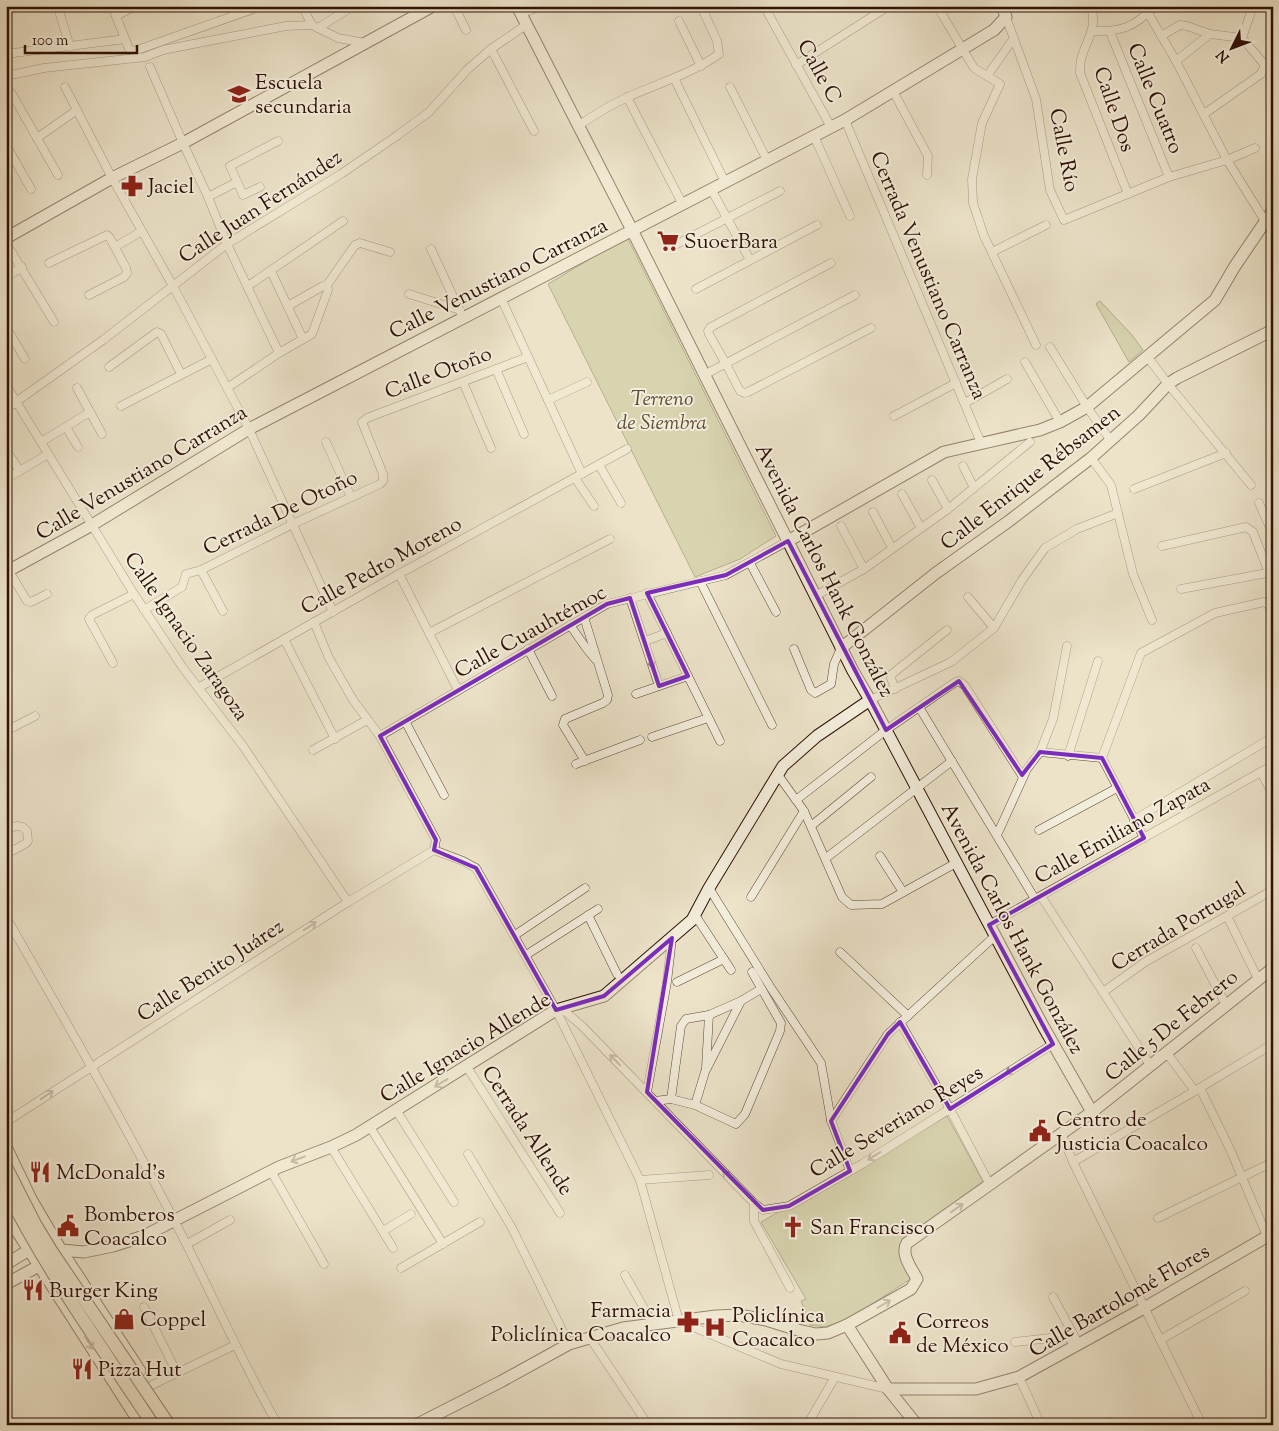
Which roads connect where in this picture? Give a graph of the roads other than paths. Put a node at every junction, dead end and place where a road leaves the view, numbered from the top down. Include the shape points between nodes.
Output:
1 (112, 6) edge
2 (135, 6) edge
3 (262, 6) edge
4 (302, 6) edge
5 (353, 6) edge
6 (433, 6) edge
7 (454, 6) edge
8 (544, 6) edge
9 (701, 6) edge
10 (764, 6) edge
11 (937, 6) edge
12 (1090, 6) edge
13 (1252, 6) edge
14 (884, 9) dead end
15 (1003, 9) edge
16 (519, 10) edge
17 (1151, 10) edge
18 (59, 11) dead end
19 (116, 16) junction
20 (679, 21) dead end
21 (526, 25) junction
22 (315, 26) junction
23 (466, 30) dead end
24 (1092, 31) junction
25 (1110, 32) junction
26 (1210, 34) junction
27 (1161, 36) junction
28 (1014, 38) junction
29 (1242, 38) junction
30 (125, 39) junction
31 (365, 43) junction
32 (70, 47) junction
33 (491, 49) junction
34 (961, 49) junction
35 (6, 54) edge
36 (1176, 61) junction
37 (796, 65) junction
38 (701, 66) junction
39 (150, 67) dead end
40 (6, 76) edge
41 (987, 76) junction
42 (674, 78) junction
43 (65, 87) dead end
44 (730, 87) dead end
45 (6, 90) edge
46 (893, 91) junction
47 (627, 97) junction
48 (77, 110) junction
49 (1204, 114) junction
50 (845, 120) junction
51 (578, 126) junction
52 (831, 127) junction
53 (534, 132) dead end
54 (814, 136) junction
55 (37, 138) junction
56 (278, 141) dead end
57 (183, 143) junction
58 (6, 145) edge
59 (1255, 148) dead end
60 (767, 160) junction
61 (1227, 160) junction
62 (58, 175) dead end
63 (927, 175) dead end
64 (1169, 177) junction
65 (112, 178) junction
66 (237, 182) junction
67 (725, 182) junction
68 (260, 187) dead end
69 (31, 189) dead end
70 (711, 189) junction
71 (780, 190) dead end
72 (1128, 194) junction
73 (208, 197) junction
74 (682, 204) junction
75 (1273, 210) edge
76 (850, 216) dead end
77 (727, 218) junction
78 (343, 220) dead end
79 (1265, 221) junction
80 (817, 225) dead end
81 (1046, 225) dead end
82 (632, 230) junction
83 (142, 231) junction
84 (6, 238) edge
85 (6, 243) edge
86 (227, 244) junction
87 (675, 246) dead end
88 (115, 247) junction
89 (431, 249) dead end
90 (390, 252) dead end
91 (992, 252) junction
92 (750, 260) junction
93 (49, 263) dead end
94 (831, 263) dead end
95 (22, 268) junction
96 (271, 271) junction
97 (6, 277) edge
98 (327, 285) junction
99 (173, 286) junction
100 (248, 286) junction
101 (696, 289) dead end
102 (409, 294) dead end
103 (88, 295) dead end
104 (855, 295) dead end
105 (501, 298) junction
106 (288, 306) junction
107 (461, 314) junction
108 (54, 322) dead end
109 (6, 327) edge
110 (871, 328) dead end
111 (1273, 330) edge
112 (302, 339) junction
113 (1036, 345) dead end
114 (1050, 347) dead end
115 (279, 352) junction
116 (1147, 356) junction
117 (528, 357) junction
118 (25, 359) dead end
119 (212, 359) junction
120 (1025, 362) dead end
121 (726, 364) junction
122 (109, 367) dead end
123 (496, 370) junction
124 (181, 374) junction
125 (704, 375) junction
126 (1007, 379) dead end
127 (463, 382) junction
128 (586, 382) dead end
129 (956, 383) junction
130 (1168, 384) junction
131 (6, 385) edge
132 (77, 388) dead end
133 (227, 388) junction
134 (548, 400) junction
135 (16, 402) junction
136 (965, 403) junction
137 (121, 406) dead end
138 (1087, 407) junction
139 (6, 410) edge
140 (90, 412) junction
141 (894, 416) dead end
142 (362, 422) joint
143 (1060, 422) junction
144 (66, 427) junction
145 (249, 429) junction
146 (102, 434) dead end
147 (524, 434) dead end
148 (1111, 441) junction
149 (41, 442) junction
150 (326, 442) dead end
151 (1030, 442) dead end
152 (981, 443) junction
153 (78, 447) dead end
154 (491, 448) dead end
155 (628, 449) dead end
156 (6, 450) edge
157 (48, 454) junction
158 (1226, 454) junction
159 (1091, 458) junction
160 (598, 465) junction
161 (963, 466) dead end
162 (20, 471) junction
163 (578, 476) junction
164 (6, 479) edge
165 (932, 480) dead end
166 (1251, 485) dead end
167 (974, 488) junction
168 (1134, 489) dead end
169 (902, 494) dead end
170 (351, 497) junction
171 (621, 503) dead end
172 (1259, 503) dead end
173 (594, 506) dead end
174 (948, 510) junction
175 (873, 512) dead end
176 (1118, 513) junction
177 (293, 524) junction
178 (92, 525) junction
179 (842, 526) dead end
180 (921, 528) junction
181 (1273, 534) edge
182 (610, 539) dead end
183 (788, 541) junction
184 (1162, 546) dead end
185 (892, 548) junction
186 (750, 563) junction
187 (864, 569) junction
188 (201, 570) junction
189 (8, 572) edge
190 (1271, 573) edge
191 (399, 574) junction
192 (700, 581) junction
193 (1181, 589) dead end
194 (47, 594) dead end
195 (134, 594) junction
196 (647, 594) junction
197 (815, 596) junction
198 (968, 597) dead end
199 (630, 598) junction
200 (1273, 608) edge
201 (144, 610) junction
202 (223, 611) dead end
203 (333, 612) junction
204 (776, 612) dead end
205 (584, 617) junction
206 (1152, 620) dead end
207 (314, 622) junction
208 (570, 625) junction
209 (994, 628) junction
210 (947, 630) dead end
211 (429, 633) junction
212 (667, 633) junction
213 (284, 640) junction
214 (645, 641) junction
215 (1067, 646) dead end
216 (841, 648) junction
217 (528, 649) junction
218 (794, 649) dead end
219 (597, 661) junction
220 (1098, 661) dead end
221 (113, 663) dead end
222 (688, 676) junction
223 (659, 686) junction
224 (198, 688) junction
225 (895, 689) junction
226 (458, 690) junction
227 (636, 694) dead end
228 (552, 696) dead end
229 (870, 700) junction
230 (919, 707) junction
231 (35, 716) dead end
232 (708, 718) junction
233 (368, 720) junction
234 (405, 721) junction
235 (772, 725) dead end
236 (886, 730) junction
237 (6, 731) edge
238 (380, 736) junction
239 (652, 737) dead end
240 (335, 739) junction
241 (640, 740) dead end
242 (1268, 740) dead end
243 (720, 741) dead end
244 (313, 750) dead end
245 (1040, 752) junction
246 (1068, 756) junction
247 (1102, 758) junction
248 (585, 761) junction
249 (952, 761) junction
250 (576, 764) dead end
251 (1273, 765) edge
252 (1261, 772) junction
253 (778, 775) junction
254 (871, 777) dead end
255 (1023, 777) junction
256 (916, 787) junction
257 (1117, 788) junction
258 (1273, 794) edge
259 (444, 795) dead end
260 (796, 800) junction
261 (804, 812) junction
262 (1134, 820) junction
263 (810, 826) junction
264 (6, 830) edge
265 (1039, 830) dead end
266 (996, 835) junction
267 (1144, 838) junction
268 (434, 850) junction
269 (6, 854) edge
270 (880, 856) dead end
271 (826, 858) junction
272 (956, 863) junction
273 (584, 888) dead end
274 (709, 888) junction
275 (1273, 890) edge
276 (903, 892) junction
277 (751, 897) dead end
278 (1038, 898) junction
279 (348, 902) junction
280 (598, 908) dead end
281 (588, 915) junction
282 (694, 915) junction
283 (1227, 916) junction
284 (6, 917) edge
285 (989, 925) junction
286 (515, 935) junction
287 (995, 936) junction
288 (672, 938) junction
289 (1196, 948) dead end
290 (840, 952) dead end
291 (526, 955) junction
292 (724, 959) junction
293 (1273, 968) edge
294 (731, 970) dead end
295 (752, 972) dead end
296 (617, 974) dead end
297 (1258, 979) junction
298 (677, 982) dead end
299 (761, 988) junction
300 (1103, 992) junction
301 (741, 1001) junction
302 (1226, 1005) junction
303 (558, 1009) junction
304 (709, 1015) junction
305 (908, 1016) junction
306 (900, 1022) junction
307 (1053, 1044) junction
308 (1273, 1044) edge
309 (1166, 1052) junction
310 (1150, 1065) junction
311 (92, 1066) junction
312 (467, 1067) junction
313 (705, 1072) junction
314 (1197, 1090) junction
315 (647, 1092) junction
316 (671, 1098) junction
317 (655, 1101) junction
318 (695, 1105) junction
319 (950, 1109) junction
320 (396, 1110) junction
321 (1092, 1112) junction
322 (831, 1121) junction
323 (6, 1122) edge
324 (370, 1127) junction
325 (1062, 1135) junction
326 (6, 1147) edge
327 (331, 1147) junction
328 (468, 1154) dead end
329 (1073, 1162) junction
330 (1273, 1162) edge
331 (6, 1168) edge
332 (271, 1171) junction
333 (850, 1171) junction
334 (709, 1175) dead end
335 (1242, 1178) junction
336 (640, 1180) junction
337 (990, 1185) junction
338 (6, 1189) edge
339 (31, 1199) junction
340 (454, 1202) dead end
341 (754, 1203) junction
342 (6, 1213) edge
343 (560, 1213) dead end
344 (411, 1214) dead end
345 (1158, 1218) dead end
346 (230, 1220) dead end
347 (175, 1221) junction
348 (480, 1222) dead end
349 (383, 1231) junction
350 (1270, 1235) edge
351 (187, 1244) junction
352 (443, 1244) junction
353 (393, 1248) dead end
354 (29, 1250) junction
355 (61, 1250) junction
356 (6, 1264) edge
357 (324, 1264) dead end
358 (39, 1266) junction
359 (401, 1268) dead end
360 (625, 1276) dead end
361 (6, 1284) edge
362 (790, 1288) dead end
363 (1245, 1291) dead end
364 (1053, 1297) dead end
365 (96, 1305) junction
366 (144, 1307) dead end
367 (1144, 1308) junction
368 (73, 1319) junction
369 (679, 1321) junction
370 (652, 1324) junction
371 (847, 1325) junction
372 (590, 1338) junction
373 (1160, 1340) junction
374 (1015, 1342) dead end
375 (569, 1344) junction
376 (1076, 1344) junction
377 (235, 1345) junction
378 (177, 1373) junction
379 (835, 1377) junction
380 (1019, 1377) junction
381 (150, 1386) junction
382 (888, 1389) junction
383 (141, 1425) edge
384 (153, 1425) edge
385 (169, 1425) edge
386 (176, 1425) edge
387 (278, 1425) edge
388 (416, 1425) edge
389 (648, 1425) edge
390 (807, 1425) edge
391 (917, 1425) edge
392 (1041, 1425) edge
393 (1202, 1425) edge

1 - 19 street
2 - 19 street
3 - 30 street via 131,51
4 - 22 street
5 - 22 street
6 - 31 street
7 - 23 street
8 - 16 street
9 - 38 street via 717,40 719,54
10 - 37 street, Calle C
11 - 34 street
12 - 24 street, Calle Dos via 1094,15
13 - 29 street
14 - 37 street
15 - 28 street, Calle Río
15 - 34 street, Calle Venustiano Carranza via 994,30
16 - 21 street, Avenida Carlos Hank González
17 - 25 street via 1131,26
17 - 27 street
18 - 32 street
19 - 30 street
20 - 38 street
21 - 33 street, Calle Juan Fernández
21 - 51 street, Avenida Carlos Hank González
22 - 31 street via 338,38
22 - 40 street via 286,26 163,50 145,57 44,68
24 - 25 street
24 - 72 street, Calle Dos via 1082,55 1080,73
25 - 64 street, Calle Cuatro
26 - 27 street via 1180,25
26 - 29 street
26 - 36 street
27 - 36 street
28 - 41 street
28 - 72 street, Calle Río via 1036,99 1050,190 1061,217 1068,220
29 - 49 street via 1265,65 1261,74
30 - 32 street
31 - 57 street
32 - 35 street
33 - 53 street
33 - 86 street, Calle Juan Fernández via 468,68 429,112 340,174
34 - 41 street via 974,68
34 - 46 street, Calle Venustiano Carranza
36 - 49 street
37 - 52 street, Calle C
38 - 42 street
39 - 57 street
41 - 91 street via 1000,84 982,124 972,178 973,203
42 - 47 street
42 - 67 street
43 - 48 street
44 - 60 street
45 - 55 street via 12,94
46 - 50 street, Calle Venustiano Carranza
46 - 63 street via 928,156
47 - 51 street
47 - 74 street
48 - 55 street
48 - 65 street
49 - 61 street
50 - 52 street, Calle Venustiano Carranza
50 - 129 street, Cerrada Venustiano Carranza
51 - 82 street, Avenida Carlos Hank González
52 - 54 street, Calle Venustiano Carranza
54 - 60 street, Calle Venustiano Carranza
54 - 76 street
55 - 62 street
56 - 66 street via 230,166
57 - 65 street
57 - 73 street
58 - 69 street
59 - 61 street, Calle Río
60 - 67 street, Calle Venustiano Carranza
61 - 64 street, Calle Río
61 - 79 street
64 - 72 street, Calle Río
65 - 83 street
65 - 84 street
66 - 68 street via 243,195
66 - 73 street
67 - 70 street, Calle Venustiano Carranza
70 - 74 street, Calle Venustiano Carranza
70 - 77 street
71 - 77 street
73 - 86 street
74 - 82 street, Calle Venustiano Carranza
75 - 79 street
77 - 87 street
77 - 92 street
78 - 96 street
79 - 116 street via 1215,300
80 - 92 street
81 - 91 street
82 - 105 street, Calle Venustiano Carranza
82 - 125 street, Avenida Carlos Hank González
83 - 88 street
83 - 99 street
85 - 95 street
86 - 99 street, Calle Juan Fernández
86 - 100 street
88 - 93 street via 107,235
88 - 103 street via 127,273
89 - 107 street
90 - 98 street via 360,243 355,245
91 - 113 street
92 - 101 street
94 - 121 street via 711,327 708,334
95 - 97 street
95 - 108 street
96 - 100 street
96 - 106 street
98 - 106 street
98 - 112 street via 312,334
99 - 119 street
99 - 135 street, Calle Juan Fernández
100 - 115 street
102 - 107 street
104 - 121 street
105 - 107 street, Calle Venustiano Carranza
105 - 117 street
106 - 112 street
107 - 145 street, Calle Venustiano Carranza
109 - 118 street
110 - 121 street via 744,394
111 - 130 street, Calle Enrique Rébsamen
112 - 115 street
114 - 138 street
115 - 133 street
116 - 130 street
116 - 138 street
117 - 123 street, Calle Otoño
117 - 134 street
119 - 124 street
119 - 133 street
120 - 143 street
121 - 125 street
122 - 124 street via 157,332
123 - 127 street, Calle Otoño
123 - 147 street
124 - 137 street
125 - 183 street, Avenida Carlos Hank González
126 - 136 street
127 - 142 street, Calle Otoño
127 - 154 street
128 - 134 street
129 - 136 street, Cerrada Venustiano Carranza
129 - 141 street
130 - 148 street, Calle Enrique Rébsamen
130 - 158 street
131 - 135 street, Calle Ignacio Zaragoza
132 - 140 street
133 - 145 street
134 - 163 street
135 - 139 street, Calle Juan Fernández
135 - 149 street, Calle Ignacio Zaragoza
136 - 152 street, Cerrada Venustiano Carranza
138 - 143 street
138 - 148 street
140 - 144 street
140 - 146 street
142 - 170 street, Cerrada De Otoño via 383,480
143 - 152 street via 1040,430
144 - 149 street
144 - 153 street
145 - 177 street
145 - 178 street, Calle Venustiano Carranza
148 - 159 street, Calle Enrique Rébsamen
149 - 157 street, Calle Ignacio Zaragoza
150 - 170 street
151 - 167 street
152 - 183 street via 944,452
155 - 160 street, Calle Pedro Moreno
156 - 162 street
157 - 162 street
157 - 178 street, Calle Ignacio Zaragoza
158 - 166 street
158 - 168 street
159 - 176 street via 1111,485
159 - 216 street, Calle Enrique Rébsamen
160 - 163 street, Calle Pedro Moreno
160 - 171 street
161 - 167 street
162 - 164 street
163 - 173 street
163 - 191 street, Calle Pedro Moreno
165 - 174 street
167 - 174 street
169 - 180 street
170 - 177 street, Cerrada De Otoño
172 - 181 street
174 - 180 street
175 - 185 street
176 - 206 street via 1133,574
176 - 209 street via 1077,529 1045,548
177 - 188 street, Cerrada De Otoño
177 - 203 street
178 - 189 street, Calle Venustiano Carranza
178 - 195 street, Calle Ignacio Zaragoza
179 - 187 street
180 - 185 street
182 - 211 street
183 - 186 street, Calle Cuauhtémoc
183 - 197 street, Avenida Carlos Hank González
184 - 190 street via 1246,527 1253,532
185 - 187 street
186 - 192 street, Calle Cuauhtémoc via 726,575
186 - 204 street
187 - 197 street
188 - 201 street, Cerrada De Otoño via 186,574 182,587
188 - 202 street
189 - 194 street via 27,601
190 - 193 street
191 - 203 street, Calle Pedro Moreno
191 - 211 street
192 - 196 street, Calle Cuauhtémoc
192 - 235 street
195 - 201 street, Calle Ignacio Zaragoza
195 - 221 street via 89,619
196 - 199 street, Calle Cuauhtémoc
196 - 212 street
197 - 216 street, Avenida Carlos Hank González
198 - 209 street
199 - 205 street, Calle Cuauhtémoc via 607,604
199 - 214 street
200 - 247 street via 1264,602 1215,613 1141,653
201 - 224 street, Calle Ignacio Zaragoza
203 - 207 street, Calle Pedro Moreno
205 - 208 street, Calle Cuauhtémoc
205 - 219 street
207 - 213 street, Calle Pedro Moreno
207 - 233 street via 334,667
208 - 217 street, Calle Cuauhtémoc
208 - 219 street
209 - 225 street via 951,662
210 - 225 street via 892,674
211 - 226 street
212 - 214 street
212 - 222 street
213 - 224 street, Calle Pedro Moreno
213 - 240 street
214 -> 223 street
215 - 245 street via 1053,718
216 - 218 street via 831,684 815,693
216 - 229 street, Avenida Carlos Hank González
217 - 226 street, Calle Cuauhtémoc
217 - 228 street
219 - 248 street via 607,700 563,722
220 - 246 street
222 - 223 street
222 - 232 street
223 - 227 street
224 - 279 street, Calle Ignacio Zaragoza via 243,746
225 - 229 street
226 - 234 street, Calle Cuauhtémoc
229 - 236 street, Avenida Carlos Hank González
229 - 253 street, Calle Ignacio Allende via 817,736 783,766
230 - 236 street
230 - 249 street
230 - 255 street via 959,681
231 - 237 street
232 - 239 street
232 - 243 street
233 - 238 street
233 - 240 street
234 - 238 street, Calle Cuauhtémoc
234 - 259 street
236 - 256 street, Avenida Carlos Hank González
236 - 260 street
238 - 268 street via 436,840
240 - 244 street
241 - 248 street
242 - 262 street
245 - 246 street
245 - 255 street
246 - 247 street
247 - 257 street
248 - 250 street
249 - 256 street
249 - 266 street
251 - 252 street, Calle Emiliano Zapata
252 - 258 street
252 - 267 street, Calle Emiliano Zapata
253 - 260 street
253 - 274 street, Calle Ignacio Allende
254 - 263 street
255 - 266 street
256 - 271 street
256 - 272 street, Avenida Carlos Hank González
257 - 262 street
257 - 265 street
260 - 261 street
261 - 263 street
261 - 277 street
262 - 267 street
263 - 271 street
264 - 269 street via 20,826 27,831 28,841
266 - 278 street
267 - 278 street, Calle Emiliano Zapata
268 - 279 street, Calle Benito Juárez
268 - 286 street via 476,868
270 - 276 street
271 - 276 street via 842,897 851,905 882,904
272 - 276 street
272 - 285 street, Avenida Carlos Hank González
273 - 286 street
274 - 282 street, Calle Ignacio Allende
274 - 322 street via 821,1064
275 - 283 street, Cerrada Portugal
278 - 285 street, Calle Emiliano Zapata
278 - 300 street
311 -> 279 street, Calle Benito Juárez
280 - 281 street
281 - 291 street
281 - 296 street
282 - 288 street, Calle Ignacio Allende
282 - 292 street
283 - 297 street
283 - 300 street, Cerrada Portugal via 1145,962
284 - 311 street
285 - 287 street, Avenida Carlos Hank González
286 - 291 street
287 - 305 street
287 - 307 street, Avenida Carlos Hank González
288 - 303 street, Calle Ignacio Allende via 604,996
288 - 315 street
289 - 302 street
290 - 305 street
291 - 303 street
292 - 294 street
292 - 298 street
293 - 297 street, Calle 5 De Febrero
295 - 299 street
297 - 302 street, Calle 5 De Febrero
299 - 301 street
299 - 318 street via 781,1023 780,1031 745,1114 736,1124
300 - 310 street
301 - 304 street
301 - 313 street
302 - 309 street, Calle 5 De Febrero
303 - 312 street, Calle Ignacio Allende
315 -> 303 street via 582,1026
303 - 336 street
304 - 313 street
304 - 316 street via 686,1019 681,1026
305 - 306 street
306 - 319 street
306 - 322 street via 888,1034
307 -> 319 street, Calle Severiano Reyes
307 - 321 street, Avenida Carlos Hank González
308 - 314 street
309 - 310 street, Calle 5 De Febrero
309 - 314 street
310 - 321 street, Calle 5 De Febrero
323 -> 311 street, Calle Benito Juárez
311 - 347 street
312 -> 320 street, Calle Ignacio Allende
312 - 343 street, Cerrada Allende
313 - 318 street
314 - 329 street
314 - 335 street via 1230,1149
315 - 317 street
316 - 317 street
316 - 318 street
341 -> 317 street
319 -> 333 street, Calle Severiano Reyes
319 - 337 street
320 - 324 street, Calle Ignacio Allende
320 - 340 street
321 - 325 street
322 - 333 street
324 - 327 street, Calle Ignacio Allende
324 - 352 street
325 - 329 street
325 - 337 street
326 - 339 street
327 -> 332 street, Calle Ignacio Allende
327 - 349 street
328 - 375 street via 512,1228
329 - 367 street
330 - 335 street
331 - 385 main road, bridge via 52,1252
332 - 347 street, Calle Ignacio Allende
332 - 357 street
333 - 341 street, Calle Severiano Reyes via 789,1206 763,1210
334 - 336 street
335 - 345 street
335 - 350 street
336 - 369 street
371 -> 337 street via 911,1289 917,1280 904,1253 907,1243
338 - 384 main road, bridge via 55,1274
339 - 342 street via 31,1210 23,1217
339 - 355 street
341 - 362 street via 754,1220
342 - 354 street
344 - 349 street
346 - 351 street
347 - 351 street
347 - 355 street, Calle Ignacio Allende via 144,1236 112,1246 84,1252
348 - 352 street
349 - 353 street
350 - 367 street, Calle Bartolomé Flores
351 - 377 street
352 - 359 street
354 - 355 street, Calle Ignacio Allende
354 - 356 street
354 - 358 street
355 - 358 street
355 - 365 street
358 - 361 street
358 - 368 street
360 - 370 street
363 - 373 street
364 - 376 street
365 - 368 street via 84,1305
365 - 381 street
366 - 378 street
367 - 373 street
367 - 376 street, Calle Bartolomé Flores
368 -> 383 street
369 - 370 street
369 - 371 street via 739,1315 816,1334
369 - 379 street via 765,1359
370 - 372 street
371 - 382 street
372 - 375 street
372 - 389 street
373 - 393 street
374 - 376 street via 1068,1336
375 - 388 street
376 - 380 street, Calle Bartolomé Flores
377 - 378 street
377 - 387 street
378 - 381 street
379 - 382 street
379 - 390 street
380 - 382 street, Calle Bartolomé Flores via 976,1389
380 - 392 street
381 - 386 street
382 - 391 street

